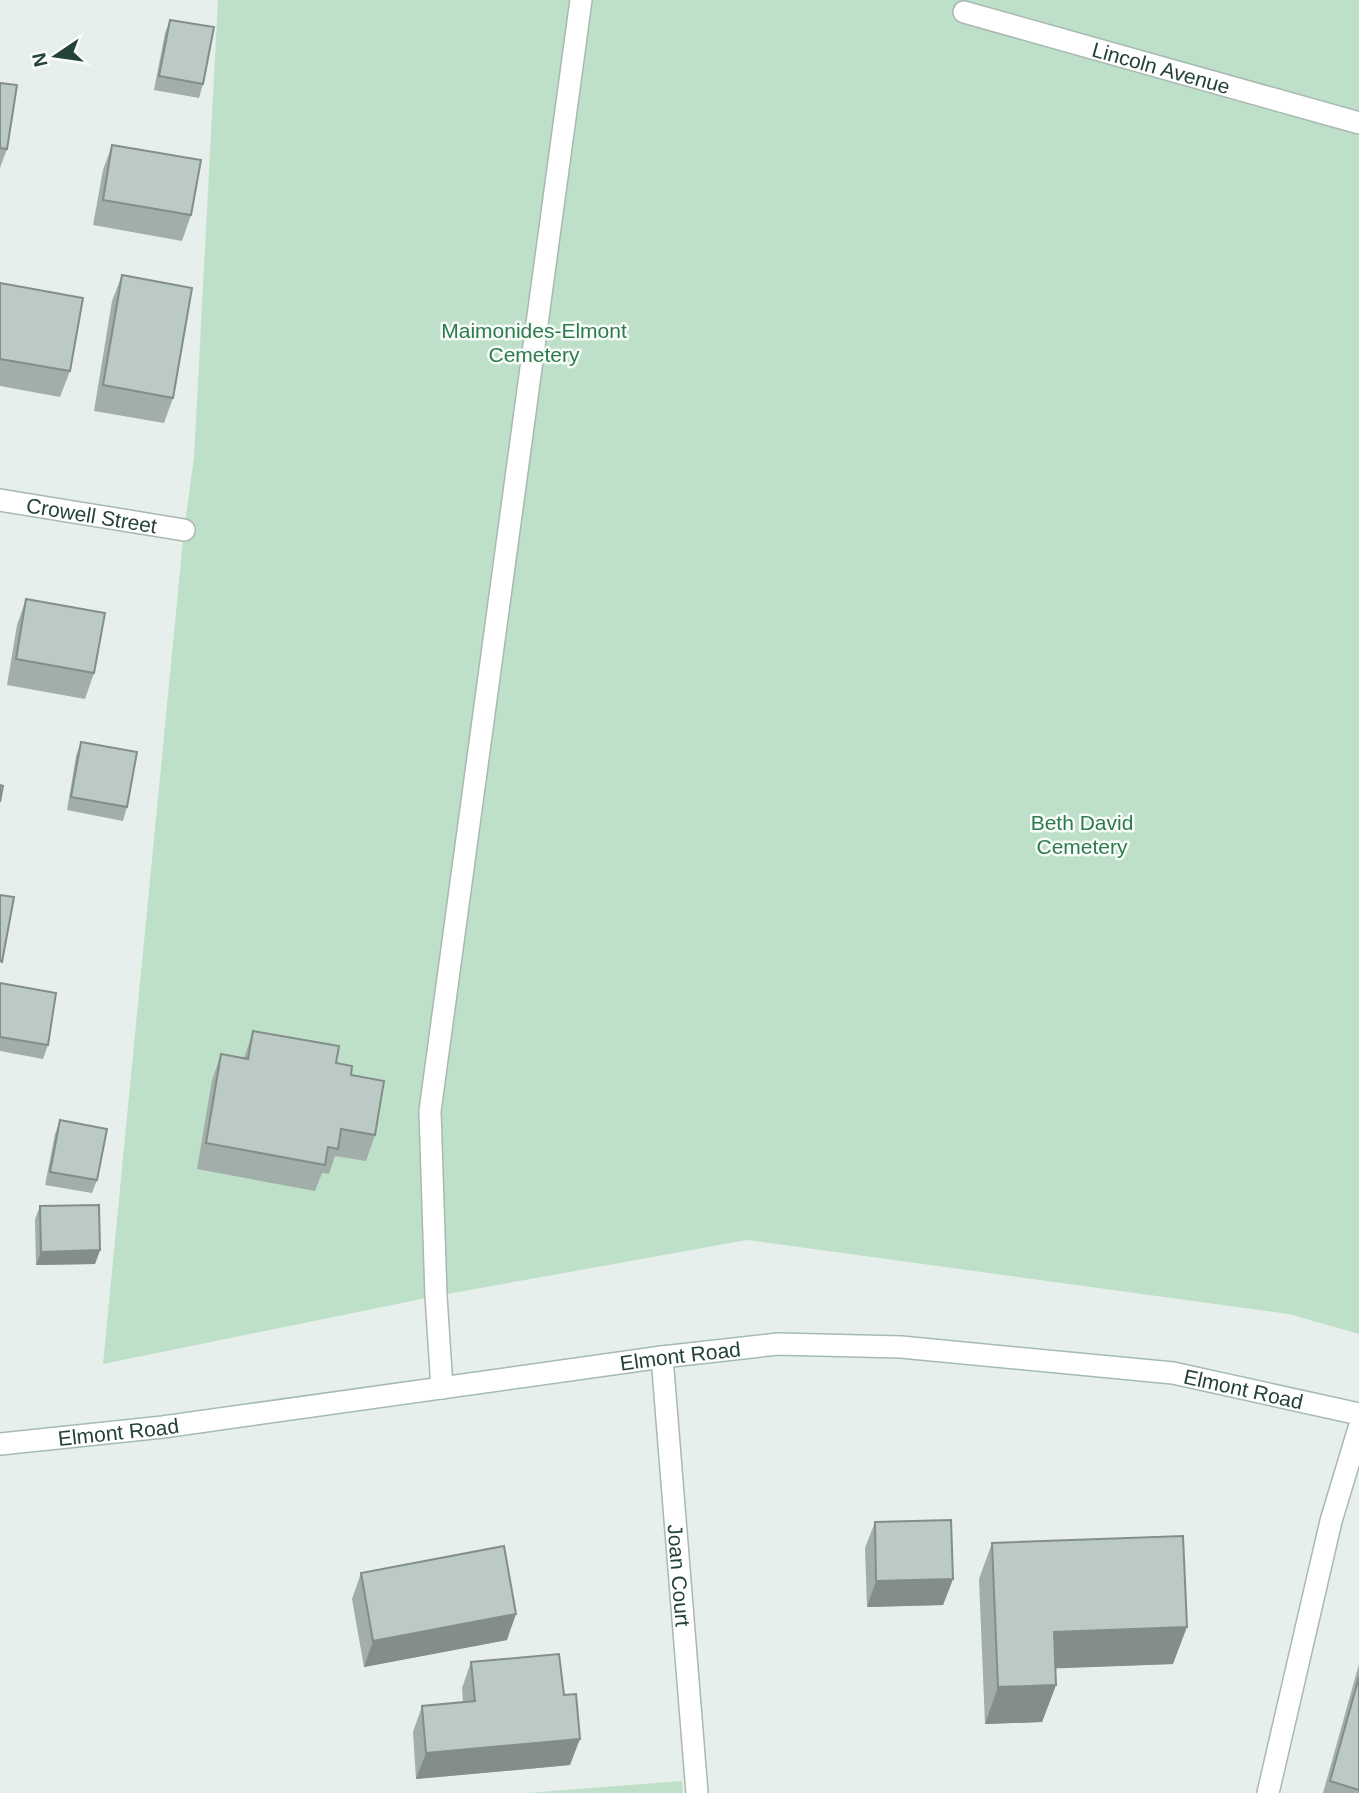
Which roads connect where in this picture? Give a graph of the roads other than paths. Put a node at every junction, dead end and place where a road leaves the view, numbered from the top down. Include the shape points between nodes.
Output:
1 (581, 0) edge
2 (964, 12) dead end
3 (1359, 123) edge
4 (0, 500) edge
5 (184, 530) dead end
6 (662, 1357) junction
7 (442, 1388) junction
8 (1359, 1414) edge
9 (1359, 1428) edge
10 (0, 1444) edge
11 (697, 1793) edge
12 (1268, 1793) edge

1 - 7 main road via 430,1111
2 - 3 main road, Lincoln Avenue
4 - 5 main road, Crowell Street
6 - 7 main road, Elmont Road
6 - 8 main road, Elmont Road via 778,1344 901,1347 1173,1373
6 - 11 main road, Joan Court
7 - 10 main road, Elmont Road via 163,1427
9 - 12 main road via 1331,1521

